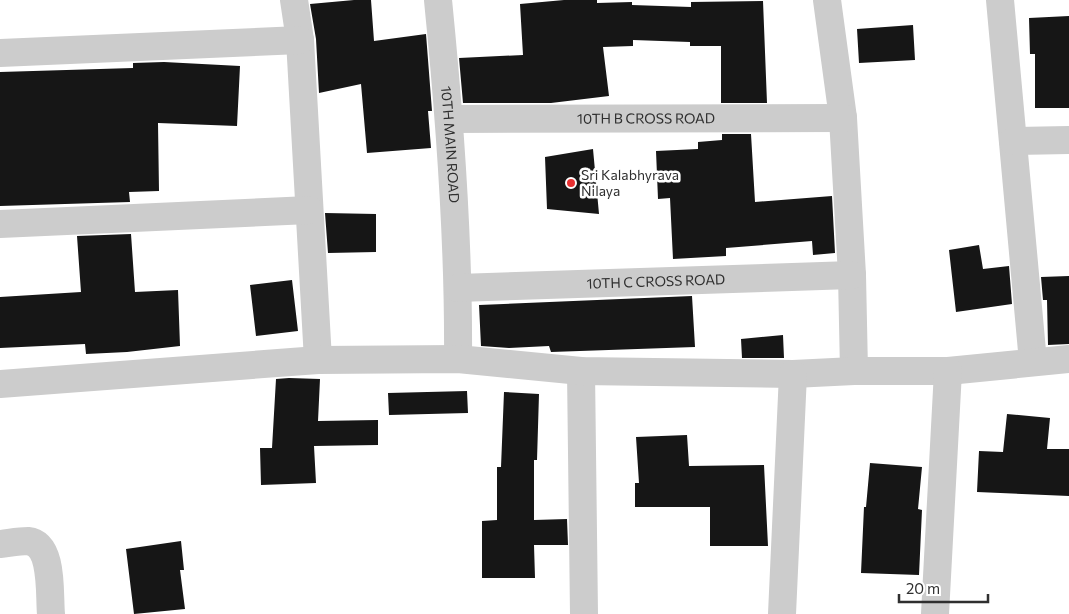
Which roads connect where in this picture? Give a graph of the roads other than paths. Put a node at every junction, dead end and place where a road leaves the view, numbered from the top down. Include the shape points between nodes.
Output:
1 (294, 0) edge
2 (438, 0) edge
3 (827, 0) edge
4 (1000, 0) edge
5 (300, 40) junction
6 (0, 52) edge
7 (843, 118) junction
8 (450, 119) junction
9 (1069, 140) edge
10 (1013, 141) junction
11 (309, 210) junction
12 (0, 224) edge
13 (852, 275) junction
14 (458, 288) junction
15 (1069, 358) edge
16 (458, 359) junction
17 (318, 360) junction
18 (1033, 362) junction
19 (581, 371) junction
20 (854, 371) junction
21 (948, 371) junction
22 (793, 374) junction
23 (0, 384) edge
24 (0, 544) edge
25 (51, 614) edge
26 (584, 614) edge
27 (782, 614) edge
28 (936, 614) edge

1 - 5 street
2 - 8 street, 10TH MAIN ROAD
3 - 7 street
4 - 10 street
5 - 6 street
5 - 11 street
7 - 8 street, 10TH B CROSS ROAD
7 - 13 street
8 - 14 street, 10TH MAIN ROAD
9 - 10 street
10 - 18 street
11 - 12 street
11 - 17 street
13 - 14 street, 10TH C CROSS ROAD
13 - 20 street
14 - 16 street, 10TH MAIN ROAD
15 - 18 street
16 - 17 street
16 - 19 street
17 - 23 street
18 - 21 street
19 - 22 street
19 - 26 street
20 - 21 street
20 - 22 street
21 - 28 street
22 - 27 street
24 - 25 street via 28,541 40,546 47,556

